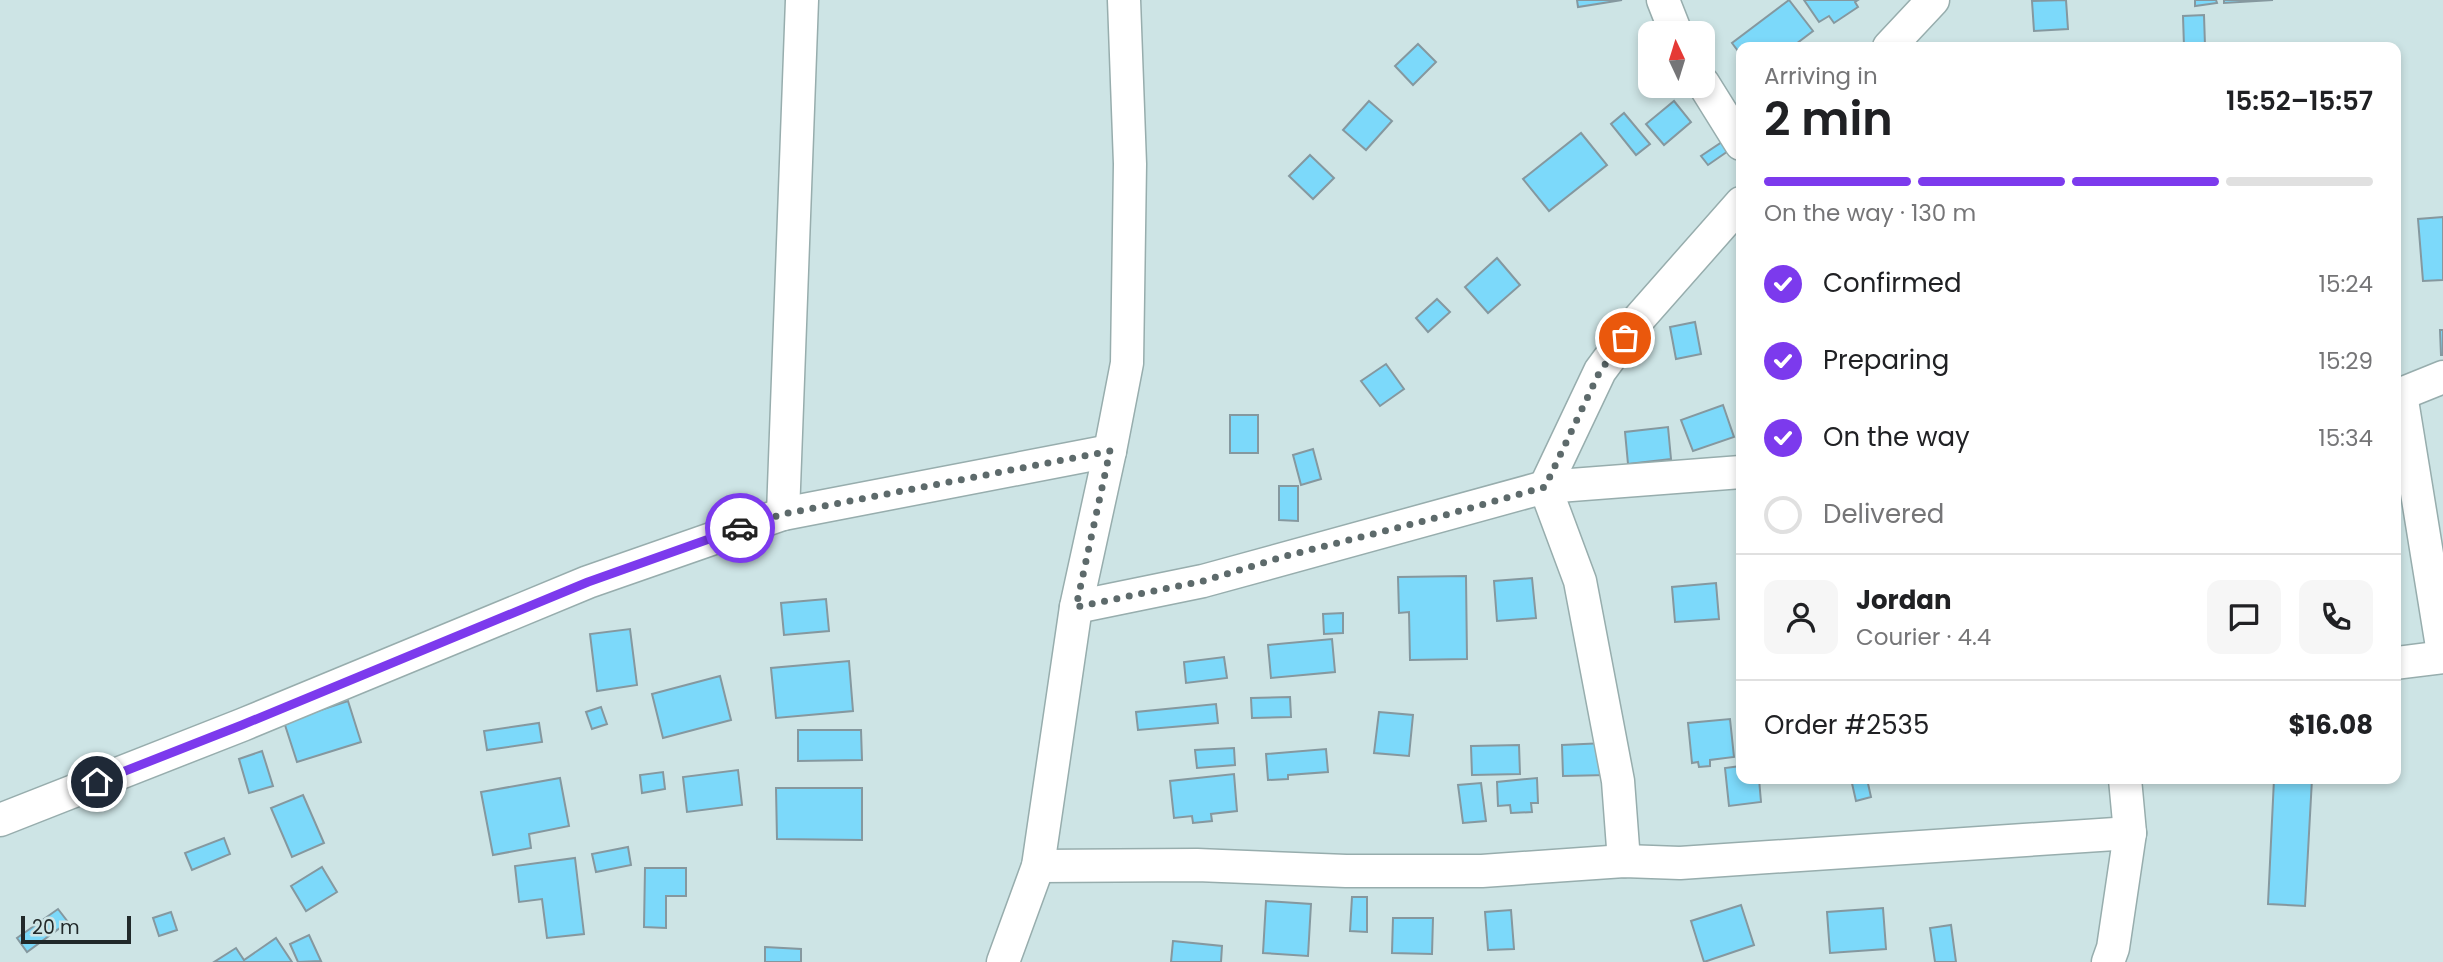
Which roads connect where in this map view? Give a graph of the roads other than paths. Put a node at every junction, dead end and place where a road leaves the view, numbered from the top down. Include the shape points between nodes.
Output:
1 (802, 0) edge
2 (1124, 0) edge
3 (1663, 0) edge
4 (1933, 0) edge
5 (1671, 21) edge
6 (1894, 42) edge
7 (1712, 98) edge
8 (1736, 136) edge
9 (1736, 209) edge
10 (2443, 377) edge
11 (2401, 394) edge
12 (2401, 407) edge
13 (1110, 451) junction
14 (1736, 472) edge
15 (1545, 487) junction
16 (783, 514) junction
17 (1076, 607) junction
18 (2443, 655) edge
19 (2401, 662) edge
20 (2125, 784) edge
21 (0, 820) edge
22 (2130, 833) junction
23 (1624, 860) junction
24 (1038, 866) junction
25 (1003, 962) edge
26 (2108, 962) edge

1 - 16 street
2 - 13 street via 1130,164 1127,363
3 - 5 street
4 - 6 street
7 - 8 street
9 - 15 street via 1637,321 1600,371
10 - 11 street
12 - 18 street
13 - 16 street
13 - 17 street
14 - 15 street
15 - 17 street via 1203,581
15 - 23 street via 1580,581 1618,780
16 - 21 street via 588,582
17 - 24 street
18 - 19 street
20 - 22 street
22 - 23 street via 1680,863
22 - 26 street
23 - 24 street via 1468,871
24 - 25 street

